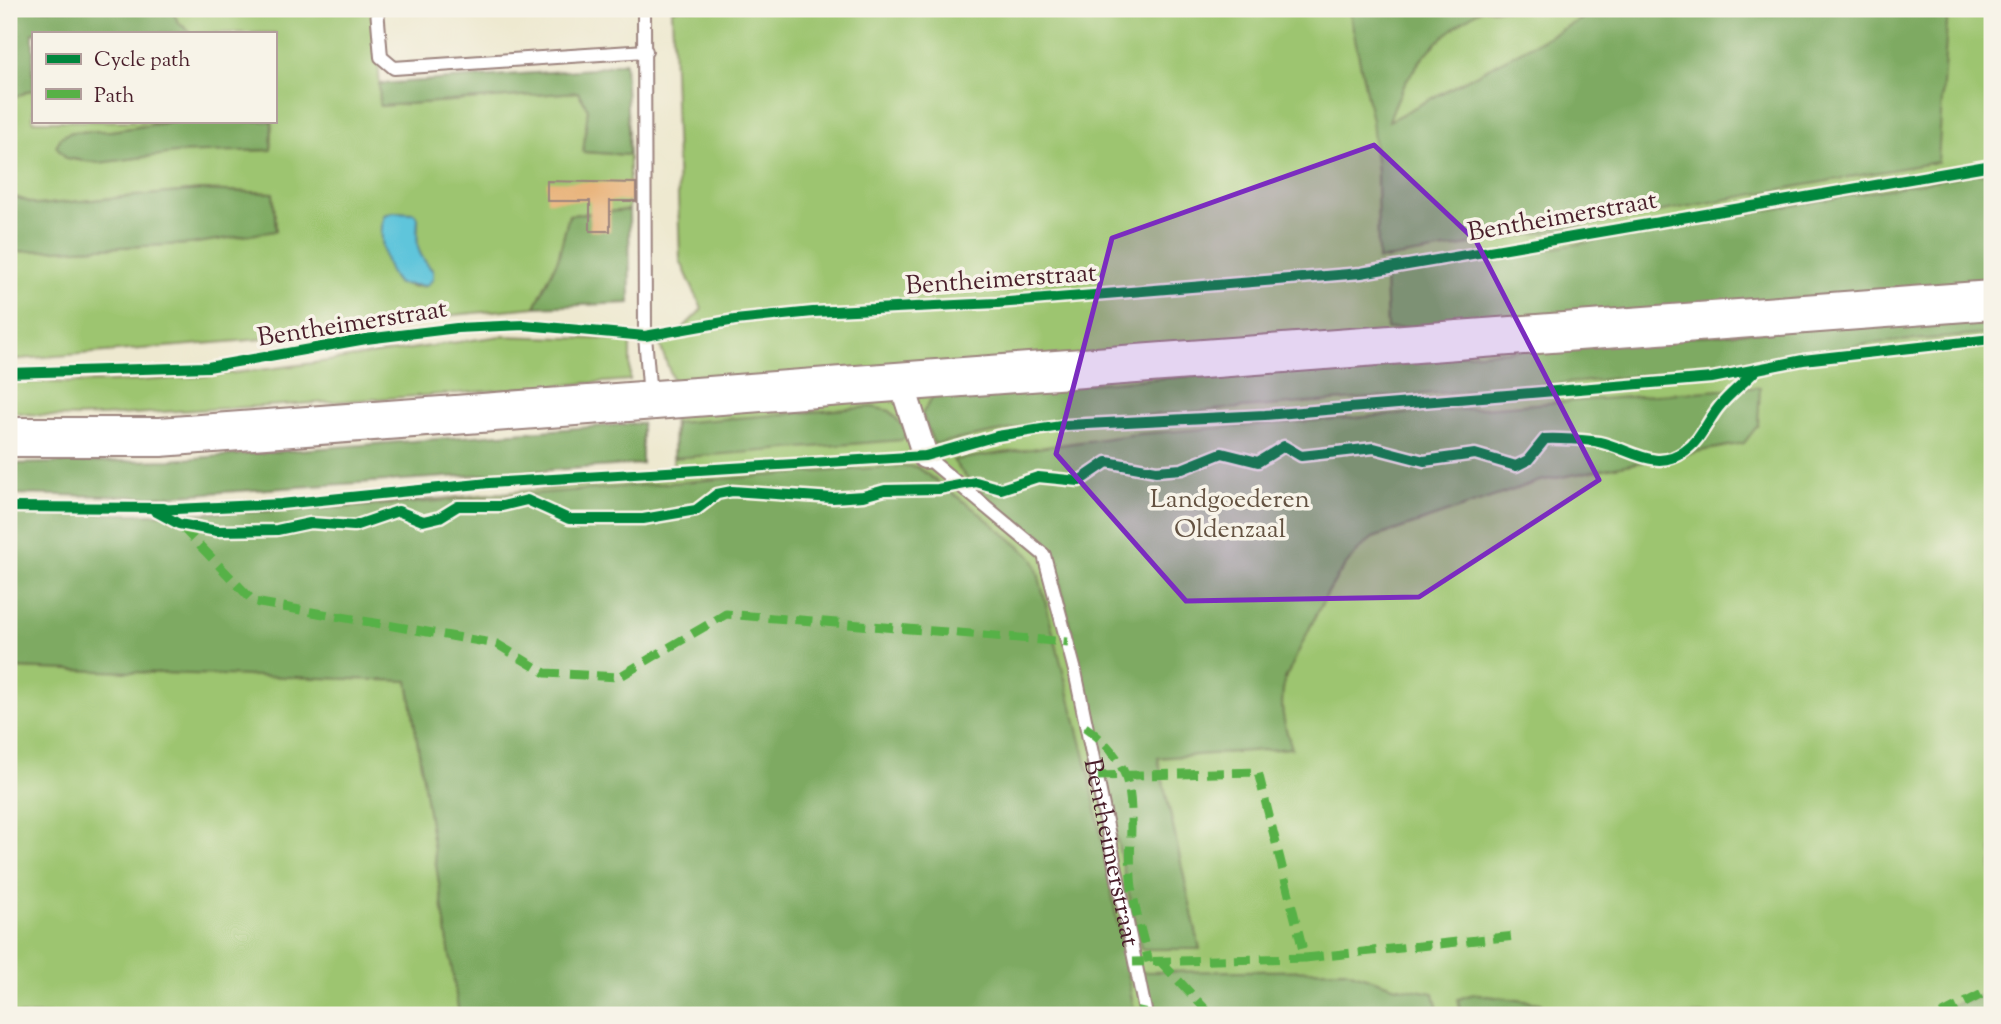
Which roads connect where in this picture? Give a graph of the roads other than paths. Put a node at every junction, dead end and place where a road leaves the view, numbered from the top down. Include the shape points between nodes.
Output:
1 (377, 9) edge
2 (643, 9) edge
3 (646, 51) junction
4 (1992, 300) edge
5 (901, 381) junction
6 (650, 400) junction
7 (9, 437) edge
8 (925, 456) joint
9 (1146, 1015) edge

1 - 3 lane via 381,57 394,68
2 - 3 lane
3 - 6 lane via 645,335
4 - 5 main road
5 - 6 main road
5 - 8 street, Bentheimerstraat
6 - 7 main road via 160,437
8 - 9 lane, Bentheimerstraat via 1044,555 1075,671

